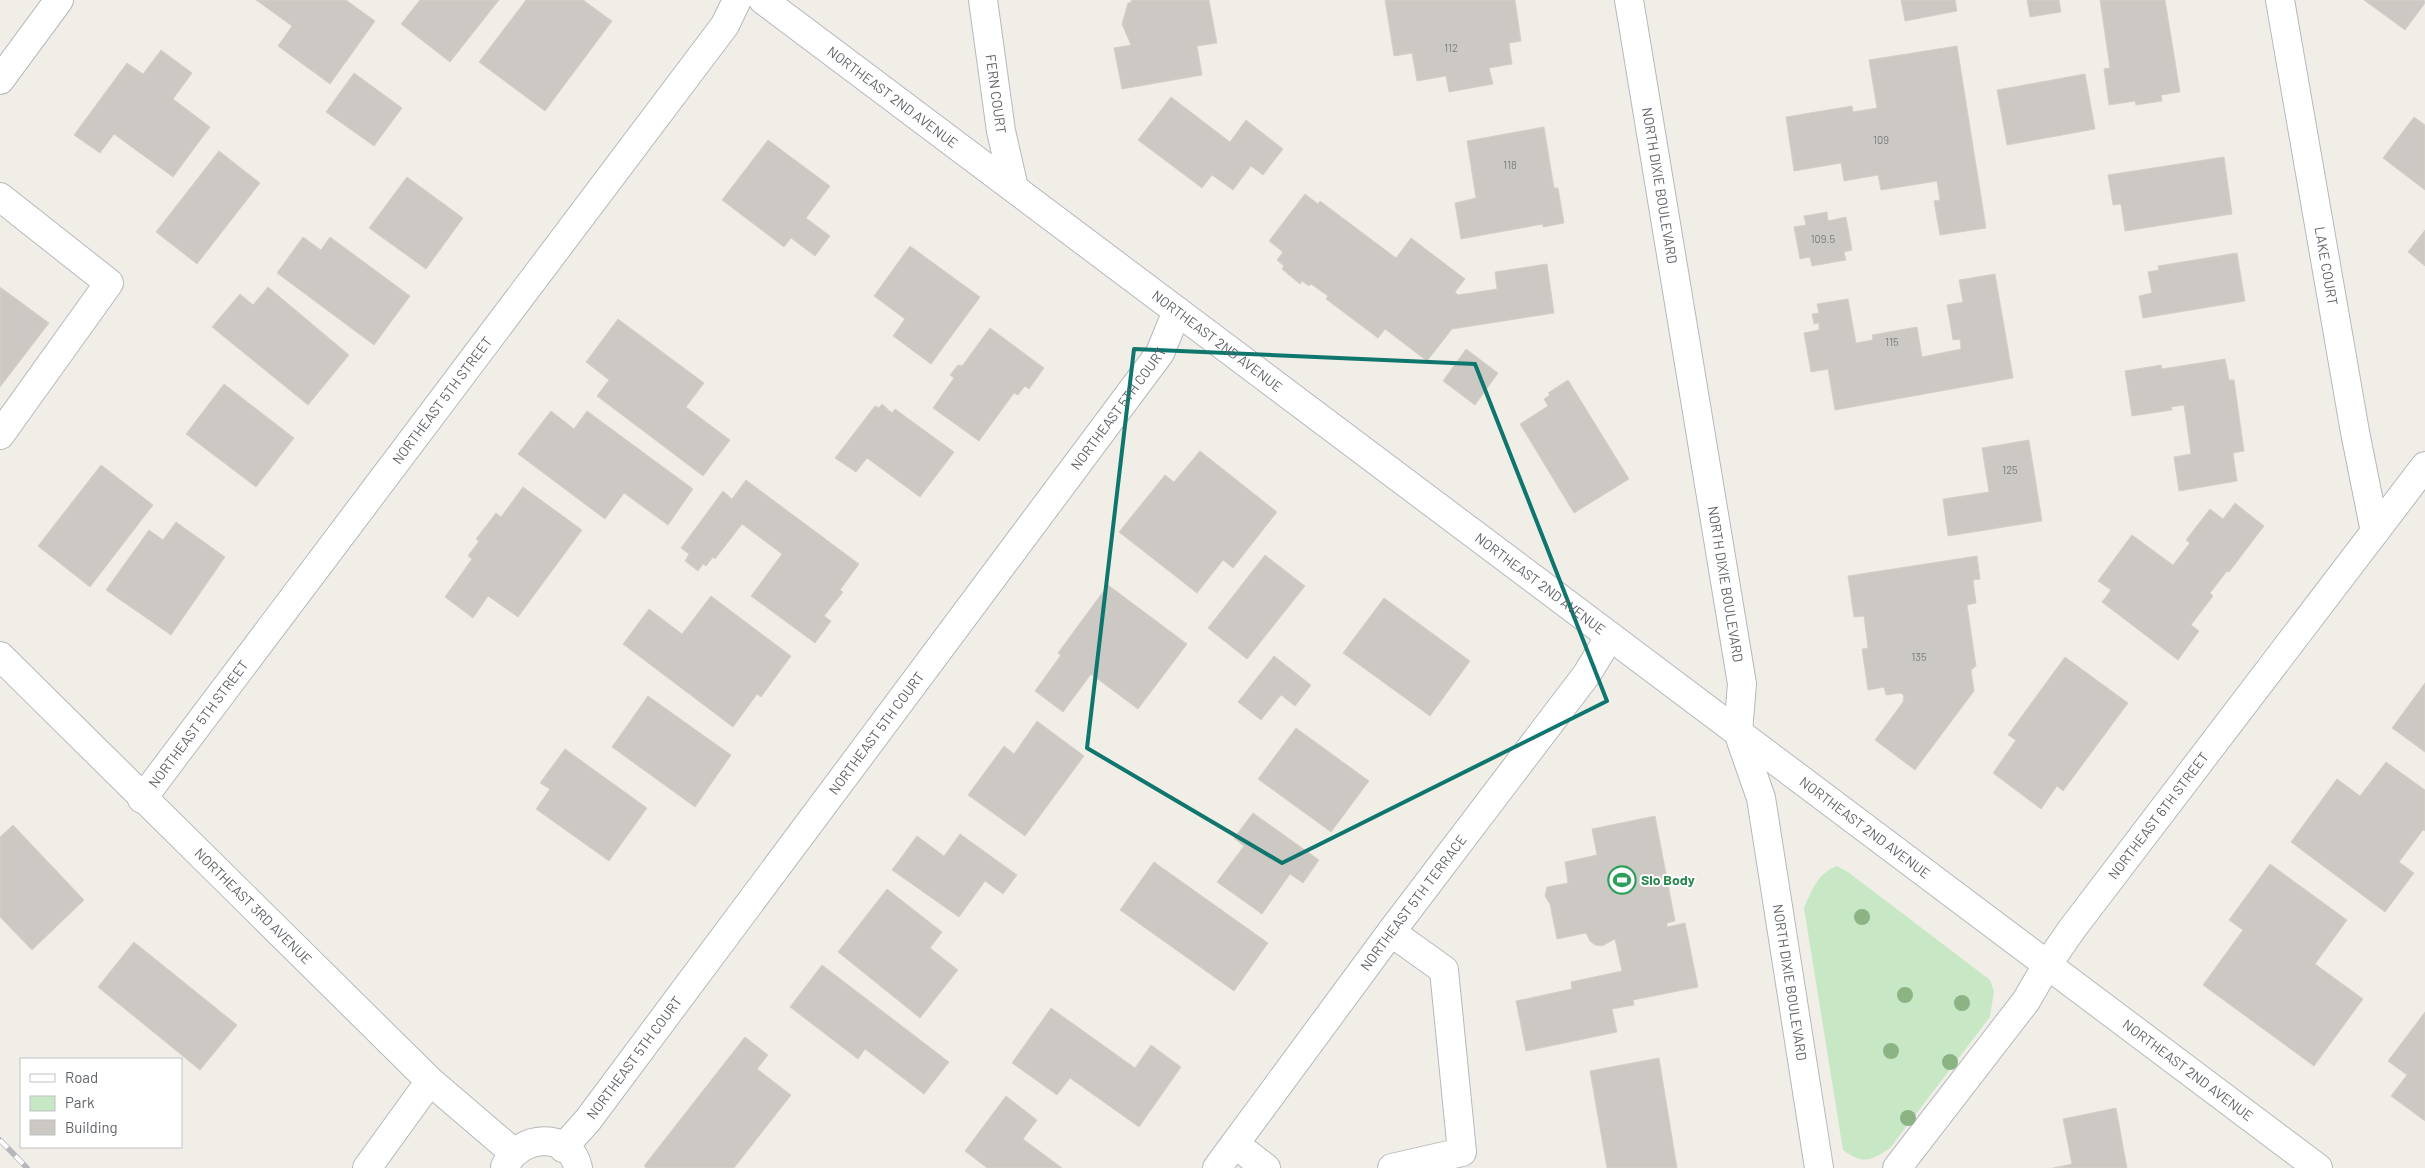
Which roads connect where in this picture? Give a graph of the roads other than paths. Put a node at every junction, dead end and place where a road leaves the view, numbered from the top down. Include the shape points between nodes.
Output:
1 (59, 0) edge
2 (737, 0) edge
3 (763, 0) edge
4 (983, 0) edge
5 (1629, 0) edge
6 (2280, 0) edge
7 (0, 80) edge
8 (1014, 188) junction
9 (0, 197) edge
10 (1177, 311) junction
11 (0, 435) edge
12 (2425, 466) edge
13 (2375, 532) junction
14 (1610, 636) junction
15 (0, 656) edge
16 (1738, 732) junction
17 (142, 799) junction
18 (1391, 932) junction
19 (2047, 965) junction
20 (430, 1081) junction
21 (1235, 1144) junction
22 (571, 1158) edge
23 (509, 1160) edge
24 (366, 1168) edge
25 (1217, 1168) edge
26 (1266, 1168) edge
27 (1392, 1168) edge
28 (1819, 1168) edge
29 (1897, 1168) edge
30 (2318, 1168) edge

1 - 7 street
2 - 17 street, NORTHEAST 5TH STREET via 725,25
3 - 8 street, NORTHEAST 2ND AVENUE
4 - 8 street, FERN COURT via 1002,131
5 - 16 street, NORTH DIXIE BOULEVARD via 1742,684
6 - 13 street, LAKE COURT
8 - 10 street, NORTHEAST 2ND AVENUE
9 - 11 street via 109,283
10 - 14 street, NORTHEAST 2ND AVENUE
10 - 22 street, NORTHEAST 5TH COURT via 1160,353 588,1120
12 - 13 street, NORTHEAST 6TH STREET
13 - 19 street, NORTHEAST 6TH STREET
14 - 16 street, NORTHEAST 2ND AVENUE
14 - 18 street, NORTHEAST 5TH TERRACE via 1586,674
15 - 17 street, NORTHEAST 3RD AVENUE
16 - 19 street, NORTHEAST 2ND AVENUE
16 - 28 street, NORTH DIXIE BOULEVARD via 1761,798
17 - 20 street, NORTHEAST 3RD AVENUE
18 - 21 street, NORTHEAST 5TH TERRACE
18 - 27 street via 1444,970 1462,1152
19 - 29 street, NORTHEAST 6TH STREET via 2026,1001
19 - 30 street, NORTHEAST 2ND AVENUE
20 - 23 street, NORTHEAST 3RD AVENUE
20 - 24 street
21 - 25 street, NORTHEAST 5TH TERRACE
21 - 26 street
22 - 23 street, NORTHEAST 3RD AVENUE via 556,1143 541,1140 526,1143

